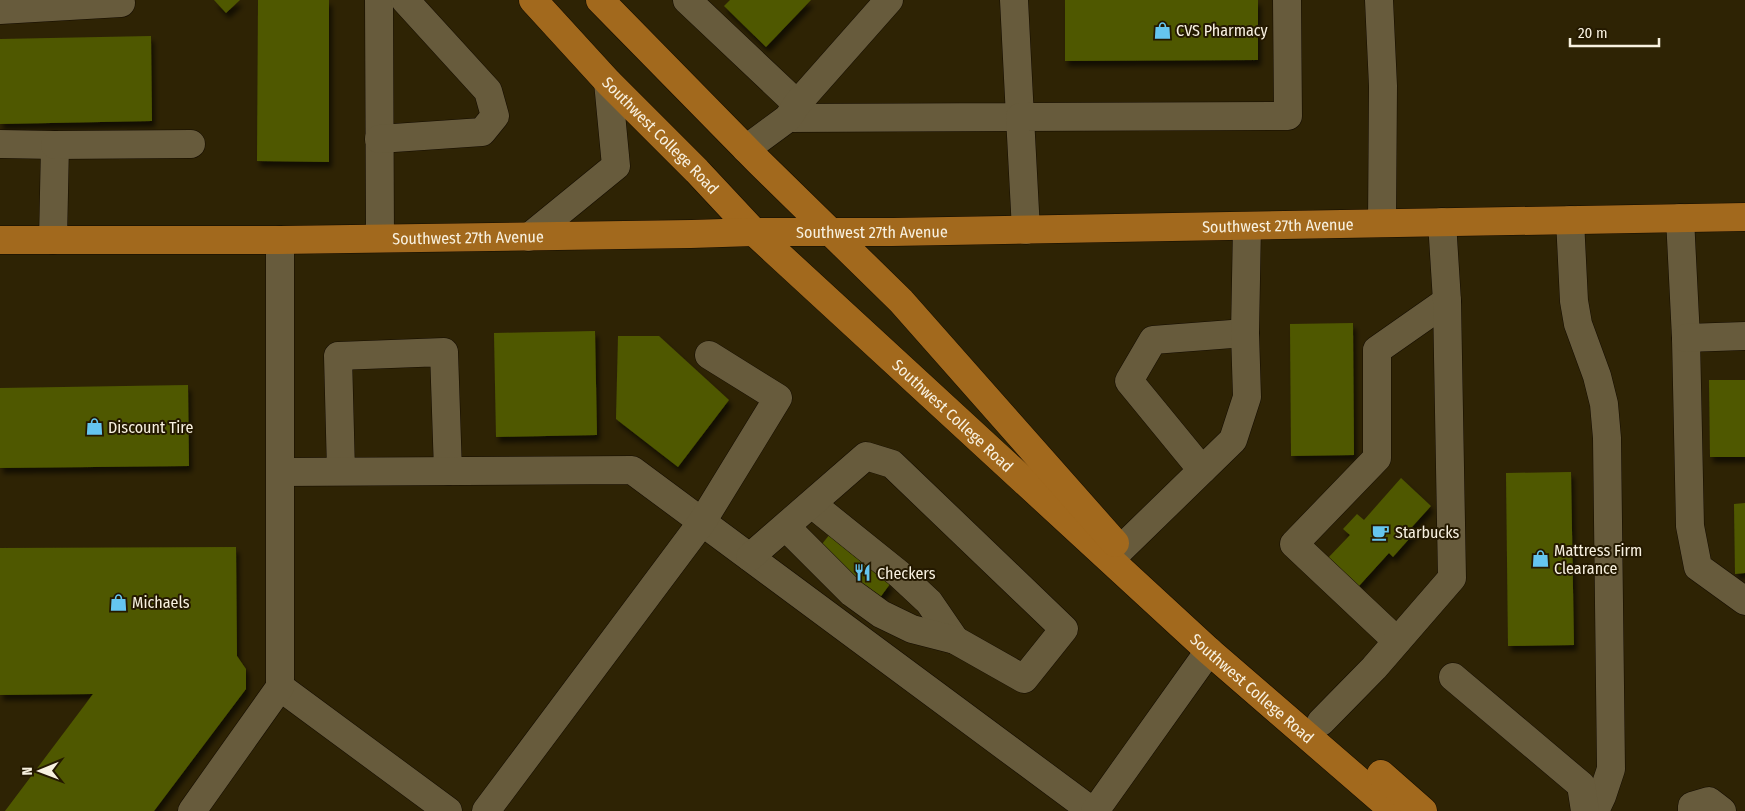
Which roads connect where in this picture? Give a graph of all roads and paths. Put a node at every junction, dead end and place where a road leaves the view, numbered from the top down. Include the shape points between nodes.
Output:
1 (379, 0) edge
2 (405, 0) edge
3 (533, 0) edge
4 (889, 0) edge
5 (1014, 0) edge
6 (1286, 0) edge
7 (1379, 0) edge
8 (121, 2) dead end
9 (697, 3) edge
10 (610, 4) edge
11 (0, 10) edge
12 (608, 82) junction
13 (793, 111) junction
14 (1020, 116) junction
15 (379, 139) junction
16 (0, 144) edge
17 (191, 144) dead end
18 (55, 146) junction
19 (746, 148) junction
20 (1680, 218) junction
21 (1745, 218) edge
22 (1570, 220) junction
23 (1442, 222) junction
24 (1382, 224) junction
25 (1247, 226) junction
26 (1026, 230) junction
27 (829, 231) junction
28 (754, 232) junction
29 (529, 237) junction
30 (380, 238) junction
31 (0, 240) edge
32 (53, 240) junction
33 (280, 240) junction
34 (1447, 301) junction
35 (1245, 333) junction
36 (1745, 336) edge
37 (1686, 338) junction
38 (709, 355) dead end
39 (1202, 470) junction
40 (341, 471) junction
41 (448, 471) junction
42 (281, 472) junction
43 (812, 504) junction
44 (702, 522) junction
45 (786, 527) junction
46 (1121, 549) junction
47 (750, 557) junction
48 (1745, 601) edge
49 (956, 640) junction
50 (1397, 641) junction
51 (1209, 651) junction
52 (1453, 677) dead end
53 (280, 687) junction
54 (1320, 722) junction
55 (192, 811) edge
56 (448, 811) edge
57 (486, 811) edge
58 (1094, 811) edge
59 (1394, 811) edge
60 (1423, 811) edge
61 (1585, 811) edge
62 (1595, 811) edge
63 (1692, 811) edge
64 (1722, 811) edge

1 - 15 lane
2 - 15 lane via 488,91 495,116 482,132
3 - 12 main road, Southwest College Road
4 - 13 lane
5 - 14 lane
6 - 14 lane via 1288,116
7 - 24 lane via 1383,86
8 - 11 lane
9 - 13 lane
10 - 19 main road, Southwest College Road
12 - 28 main road, Southwest College Road
12 - 29 lane via 616,166
13 - 14 lane
13 - 19 lane
14 - 26 lane
15 - 30 lane
16 - 18 lane
17 - 18 lane
18 - 32 lane
19 - 27 main road, Southwest College Road
20 - 21 main road, Southwest 27th Avenue
20 - 22 main road, Southwest 27th Avenue
20 - 37 lane
22 - 23 main road, Southwest 27th Avenue
22 - 62 lane via 1575,308 1604,404 1607,438 1610,769
23 - 24 main road, Southwest 27th Avenue
23 - 34 lane
24 - 25 main road, Southwest 27th Avenue
25 - 26 main road, Southwest 27th Avenue
25 - 35 lane
26 - 27 main road, Southwest 27th Avenue
27 - 28 main road, Southwest 27th Avenue
27 - 46 main road, Southwest College Road via 901,301
28 - 29 main road, Southwest 27th Avenue
28 - 51 main road, Southwest College Road
29 - 30 main road, Southwest 27th Avenue
30 - 33 main road, Southwest 27th Avenue
31 - 32 main road, Southwest 27th Avenue
32 - 33 main road, Southwest 27th Avenue
33 - 42 lane
34 - 50 lane via 1452,578
34 - 50 lane via 1377,350 1378,458 1294,544
35 - 39 lane via 1247,397 1233,440
35 - 39 lane via 1153,340 1129,380
36 - 37 lane
37 - 48 lane via 1690,526 1698,566
38 - 44 lane via 778,398
39 - 46 lane
40 - 41 lane
40 - 41 lane via 338,356 444,352
40 - 42 lane
41 - 44 lane via 632,470
42 - 53 lane
43 - 45 lane
43 - 49 lane via 929,602
43 - 49 lane via 866,456 892,464 1064,629 1024,680
44 - 47 lane
44 - 57 lane
45 - 47 lane
45 - 49 lane via 852,592 881,614 912,629
46 - 54 main road, Southwest College Road
47 - 58 lane
50 - 54 lane
51 - 58 lane
51 - 59 main road, Southwest College Road
52 - 61 lane via 1581,785
53 - 55 lane
53 - 56 lane
54 - 60 main road, Southwest College Road
63 - 64 lane via 1692,806 1709,801

